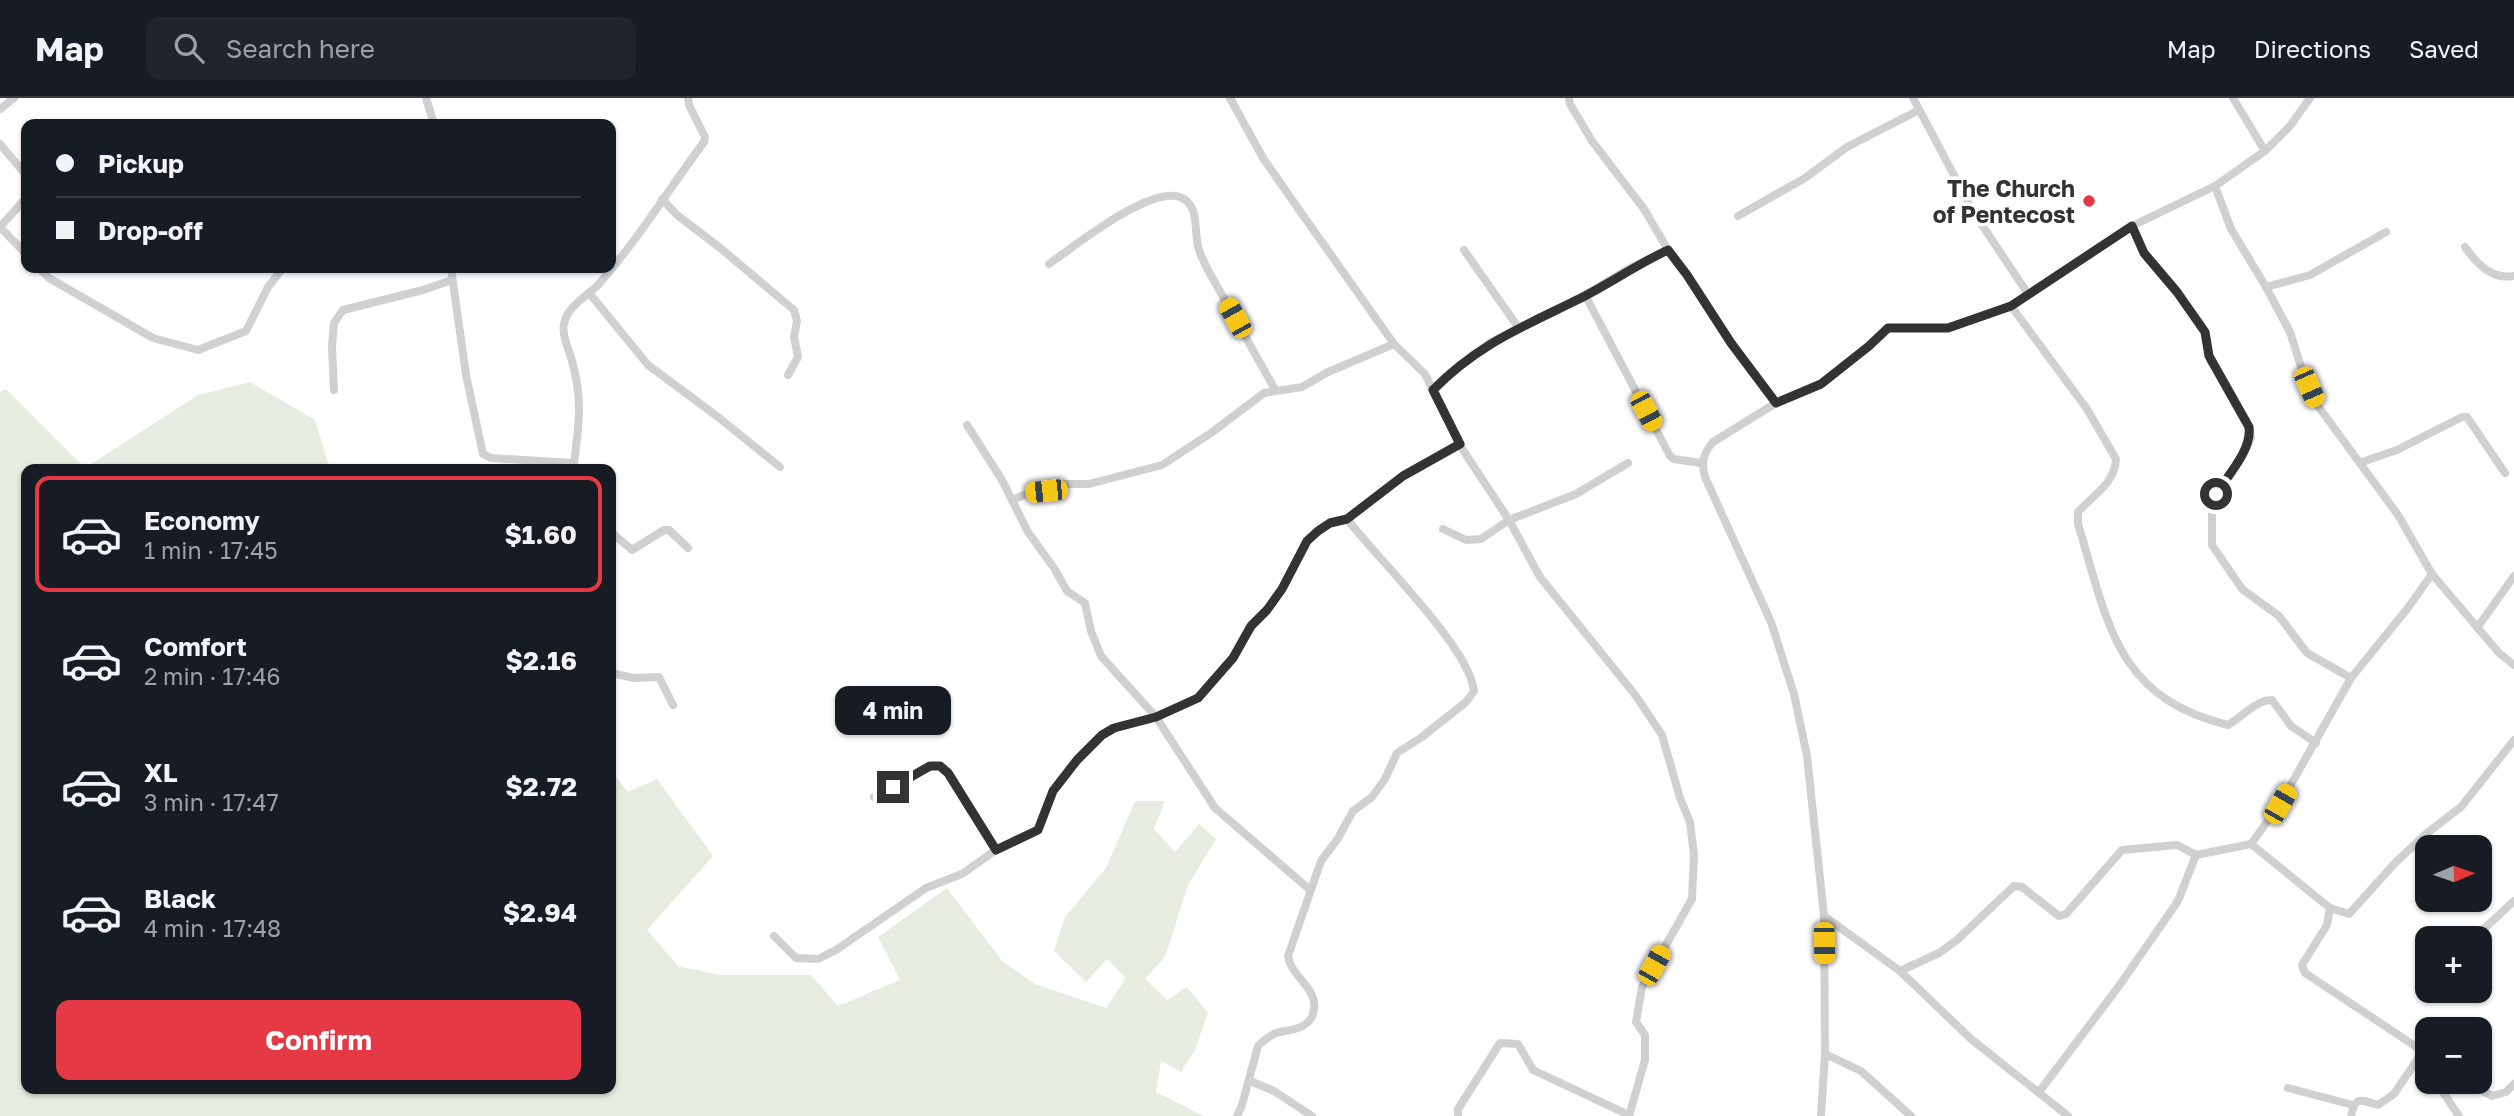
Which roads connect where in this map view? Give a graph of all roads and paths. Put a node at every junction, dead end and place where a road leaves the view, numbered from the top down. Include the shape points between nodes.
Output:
1 (13, 98) edge
2 (426, 98) edge
3 (688, 98) edge
4 (1230, 98) edge
5 (1569, 98) edge
6 (1913, 98) edge
7 (2233, 98) edge
8 (2310, 98) edge
9 (0, 109) edge
10 (1919, 110) junction
11 (432, 119) edge
12 (0, 144) edge
13 (2265, 151) junction
14 (21, 169) edge
15 (2215, 186) junction
16 (662, 199) junction
17 (21, 204) edge
18 (1738, 216) dead end
19 (2132, 226) junction
20 (0, 227) edge
21 (2386, 232) dead end
22 (2465, 247) dead end
23 (21, 249) edge
24 (1464, 250) dead end
25 (1668, 250) junction
26 (616, 262) edge
27 (1049, 264) dead end
28 (44, 273) edge
29 (279, 273) edge
30 (451, 273) edge
31 (608, 273) edge
32 (2514, 276) edge
33 (452, 280) junction
34 (2266, 286) junction
35 (590, 294) junction
36 (2028, 294) junction
37 (1585, 295) junction
38 (2011, 306) junction
39 (1518, 327) junction
40 (1394, 344) junction
41 (788, 375) dead end
42 (334, 390) dead end
43 (1433, 390) junction
44 (1276, 391) junction
45 (1776, 403) junction
46 (967, 425) dead end
47 (1460, 444) junction
48 (2362, 462) junction
49 (1628, 463) dead end
50 (1701, 463) junction
51 (554, 464) edge
52 (575, 464) edge
53 (780, 467) dead end
54 (2505, 473) dead end
55 (1012, 500) junction
56 (1347, 519) junction
57 (1509, 520) junction
58 (1443, 528) dead end
59 (616, 536) edge
60 (688, 548) dead end
61 (2432, 574) junction
62 (2514, 576) edge
63 (2477, 628) junction
64 (2514, 665) edge
65 (616, 674) edge
66 (2351, 678) junction
67 (673, 705) dead end
68 (1156, 717) junction
69 (2514, 740) edge
70 (2316, 743) junction
71 (874, 797) dead end
72 (2251, 844) junction
73 (996, 850) junction
74 (2196, 855) junction
75 (1309, 889) junction
76 (2514, 901) edge
77 (2330, 908) junction
78 (1824, 916) junction
79 (2487, 926) edge
80 (774, 936) dead end
81 (1900, 971) junction
82 (2415, 1045) edge
83 (1825, 1054) junction
84 (2415, 1066) edge
85 (1250, 1081) junction
86 (2514, 1084) edge
87 (2288, 1087) dead end
88 (2039, 1092) junction
89 (2444, 1094) edge
90 (2488, 1094) edge
91 (2353, 1105) junction
92 (1237, 1116) edge
93 (1312, 1116) edge
94 (1458, 1116) edge
95 (1629, 1116) edge
96 (1821, 1116) edge
97 (1911, 1116) edge
98 (2068, 1116) edge
99 (2351, 1116) edge
100 (2459, 1116) edge

1 - 9 street
2 - 11 street
3 - 16 street via 705,142
4 - 40 street via 1271,169
5 - 25 street via 1592,141 1644,209
6 - 10 street
7 - 13 street
8 - 13 street via 2290,127
10 - 18 street via 1847,147 1805,178
10 - 36 street via 1974,213
12 - 14 street
13 - 15 street
15 - 19 street
15 - 34 street via 2231,229
16 - 26 street
16 - 41 street via 794,310 798,357
17 - 20 street
19 - 36 street
19 - 66 street via 2144,253 2205,332 2209,356 2249,427 2247,447 2212,502 2212,545 2242,589 2279,616 2307,653
20 - 23 street
21 - 34 street via 2310,275
22 - 32 street via 2493,275
24 - 39 street
25 - 37 street
25 - 45 street
27 - 44 street via 1152,199 1177,196 1188,201 1208,270
28 - 29 street via 153,338 198,350 246,331
30 - 33 street
31 - 35 street
33 - 42 street via 343,310 334,323
33 - 51 street via 483,454
34 - 48 street via 2290,332 2315,402
35 - 52 street via 565,320 564,334 581,406
35 - 53 street via 648,365
36 - 38 street
37 - 39 street
37 - 50 street via 1670,456
38 - 45 street via 1948,328 1888,328 1821,384
38 - 70 street via 2087,409 2116,459 2112,476 2078,512 2078,524 2104,616 2121,652 2141,680 2162,698 2228,725 2262,700 2272,700 2291,726
39 - 43 street via 1449,373
40 - 43 street via 1425,374
40 - 44 street via 1302,387
43 - 47 street
44 - 55 street via 1245,405 1212,433 1162,464 1089,484 1061,484
45 - 50 street via 1713,442
46 - 55 street
47 - 56 street via 1403,476
47 - 57 street
48 - 54 street via 2467,417
48 - 61 street
49 - 57 street via 1576,494
50 - 78 street via 1771,622 1794,694 1807,755
55 - 68 street via 1067,591 1085,603 1101,656
56 - 68 street via 1330,523 1307,541 1282,589 1198,698
56 - 75 street via 1450,641 1469,669 1474,691 1466,702 1397,753 1372,797 1353,811
57 - 58 street via 1472,541
57 - 95 street via 1539,577 1662,735 1690,822 1692,899 1642,987 1636,1022 1645,1035 1645,1060
59 - 60 street via 632,550 669,530
61 - 63 street
61 - 66 street
62 - 63 street
63 - 64 street
65 - 67 street via 659,677
66 - 70 street
68 - 73 street via 1102,735 1053,791 1038,830
68 - 75 street via 1215,808
69 - 77 street via 2461,807 2395,863 2354,910 2348,914
70 - 72 street
71 - 73 street via 930,766 940,766
72 - 74 street
72 - 77 street
73 - 80 street via 962,874 926,888 818,960 796,958
74 - 81 street via 2177,845 2122,850 2066,914 2059,916 2022,887 2014,886 1957,940
74 - 88 street via 2178,901
75 - 85 street via 1288,956 1314,998 1314,1011 1310,1021 1296,1030 1277,1033 1258,1046
76 - 79 street
77 - 82 street via 2327,925 2302,965 2305,973
78 - 81 street
78 - 83 street
81 - 88 street via 1971,1039
83 - 96 street
83 - 97 street via 1861,1071
84 - 91 street via 2394,1094 2378,1105 2361,1100
85 - 92 street
85 - 93 street
86 - 90 street via 2506,1092
87 - 91 street
88 - 98 street
89 - 100 street
91 - 99 street
94 - 95 street via 1500,1043 1518,1044 1533,1070

